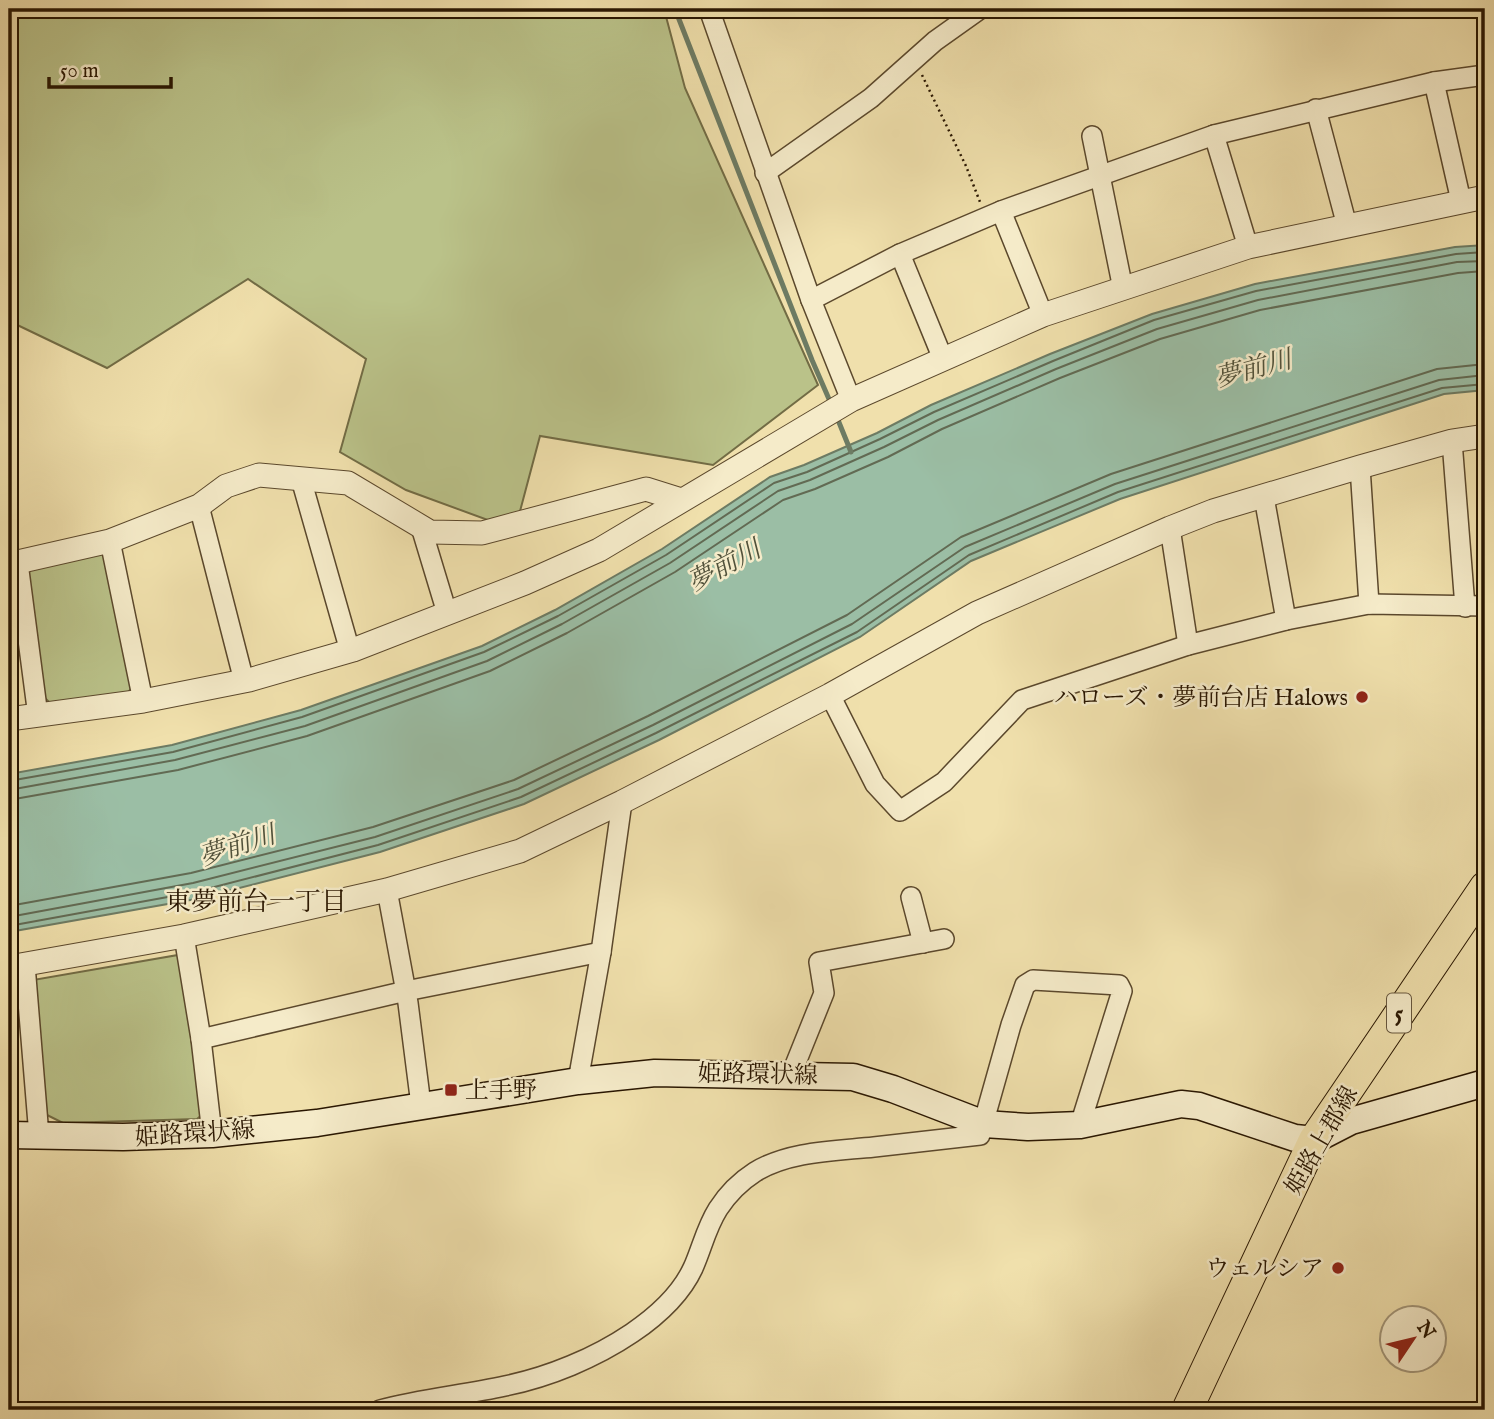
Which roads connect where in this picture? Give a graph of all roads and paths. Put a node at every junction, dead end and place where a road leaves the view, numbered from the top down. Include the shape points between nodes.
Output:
1 (709, 9) edge
2 (980, 9) edge
3 (914, 59) junction
4 (1485, 75) edge
5 (1434, 82) junction
6 (1316, 109) junction
7 (1214, 135) junction
8 (1092, 136) dead end
9 (765, 173) junction
10 (1101, 175) junction
11 (1485, 197) edge
12 (1461, 201) junction
13 (994, 214) junction
14 (1347, 226) junction
15 (1248, 247) junction
16 (900, 254) junction
17 (1123, 289) junction
18 (811, 300) junction
19 (1043, 315) junction
20 (943, 359) junction
21 (851, 400) junction
22 (1485, 436) edge
23 (1452, 441) junction
24 (1360, 467) junction
25 (302, 479) junction
26 (1264, 497) junction
27 (681, 500) junction
28 (199, 506) junction
29 (421, 527) junction
30 (1170, 528) junction
31 (110, 541) junction
32 (14, 563) edge
33 (1369, 604) junction
34 (1485, 606) edge
35 (1465, 607) junction
36 (447, 613) junction
37 (1286, 620) junction
38 (1188, 645) junction
39 (350, 651) junction
40 (244, 681) junction
41 (830, 695) junction
42 (143, 701) junction
43 (38, 716) junction
44 (9, 719) edge
45 (622, 802) junction
46 (1485, 887) edge
47 (387, 890) junction
48 (911, 897) dead end
49 (184, 936) junction
50 (944, 939) dead end
51 (923, 943) junction
52 (601, 952) junction
53 (17, 966) edge
54 (406, 991) junction
55 (201, 1040) junction
56 (791, 1074) junction
57 (578, 1080) junction
58 (1485, 1083) edge
59 (421, 1105) junction
60 (984, 1124) junction
61 (1080, 1125) junction
62 (212, 1133) junction
63 (9, 1135) edge
64 (39, 1136) junction
65 (1314, 1140) junction
66 (380, 1410) edge
67 (1187, 1410) edge

1 - 9 street
2 - 3 street
3 - 9 street via 870,98
3 - 13 path
4 - 5 street
5 - 6 street
5 - 12 street
6 - 7 street
6 - 14 street
7 - 10 street
7 - 15 street
8 - 10 street
9 - 18 street
10 - 13 street
10 - 17 street
11 - 12 street
12 - 14 street
13 - 16 street
13 - 19 street
14 - 15 street
15 - 17 street
16 - 18 street
16 - 20 street
17 - 19 street
18 - 21 street
19 - 20 street
20 - 21 street
21 - 27 street
22 - 23 street
23 - 24 street
23 - 35 street
24 - 26 street
24 - 33 street
25 - 28 street via 259,475 226,486
25 - 29 street via 348,483
25 - 39 street
26 - 30 street
26 - 37 street
27 - 29 street via 646,489 482,533 430,532
27 - 36 street via 599,550
28 - 31 street
28 - 40 street
29 - 36 street
30 - 38 street
30 - 41 street via 977,613
31 - 32 street
31 - 42 street
32 - 43 street
33 - 35 street
33 - 37 street
34 - 35 street
36 - 39 street
37 - 38 street
38 - 41 street via 1022,700 944,782 900,811 875,784
39 - 40 street
40 - 42 street
41 - 45 street
42 - 43 street
43 - 44 street
45 - 47 street via 520,851
45 - 52 street
46 - 65 main road, 姫路上郡線 / 5
47 - 49 street
47 - 54 street
48 - 51 street
49 - 53 street
49 - 55 street
50 - 51 street
51 - 56 street via 819,962 824,993
52 - 54 street
52 - 57 street
53 - 64 street
54 - 55 street
54 - 59 street
55 - 62 street
56 - 57 main road, 姫路環状線 via 655,1073
56 - 60 main road, 姫路環状線 via 853,1077
57 - 59 main road, 姫路環状線
58 - 65 main road via 1351,1121
59 - 62 main road, 姫路環状線 via 317,1123
60 - 61 main road, 姫路環状線
60 - 61 street via 1026,985 1033,980 1119,985 1122,991
60 - 66 street via 979,1135 826,1152 782,1160 756,1171 719,1208 680,1292 630,1334 546,1375
61 - 65 main road, 姫路環状線 via 1181,1104
62 - 64 main road, 姫路環状線
63 - 64 main road, 姫路環状線
65 - 67 main road, 姫路上郡線 / 5

